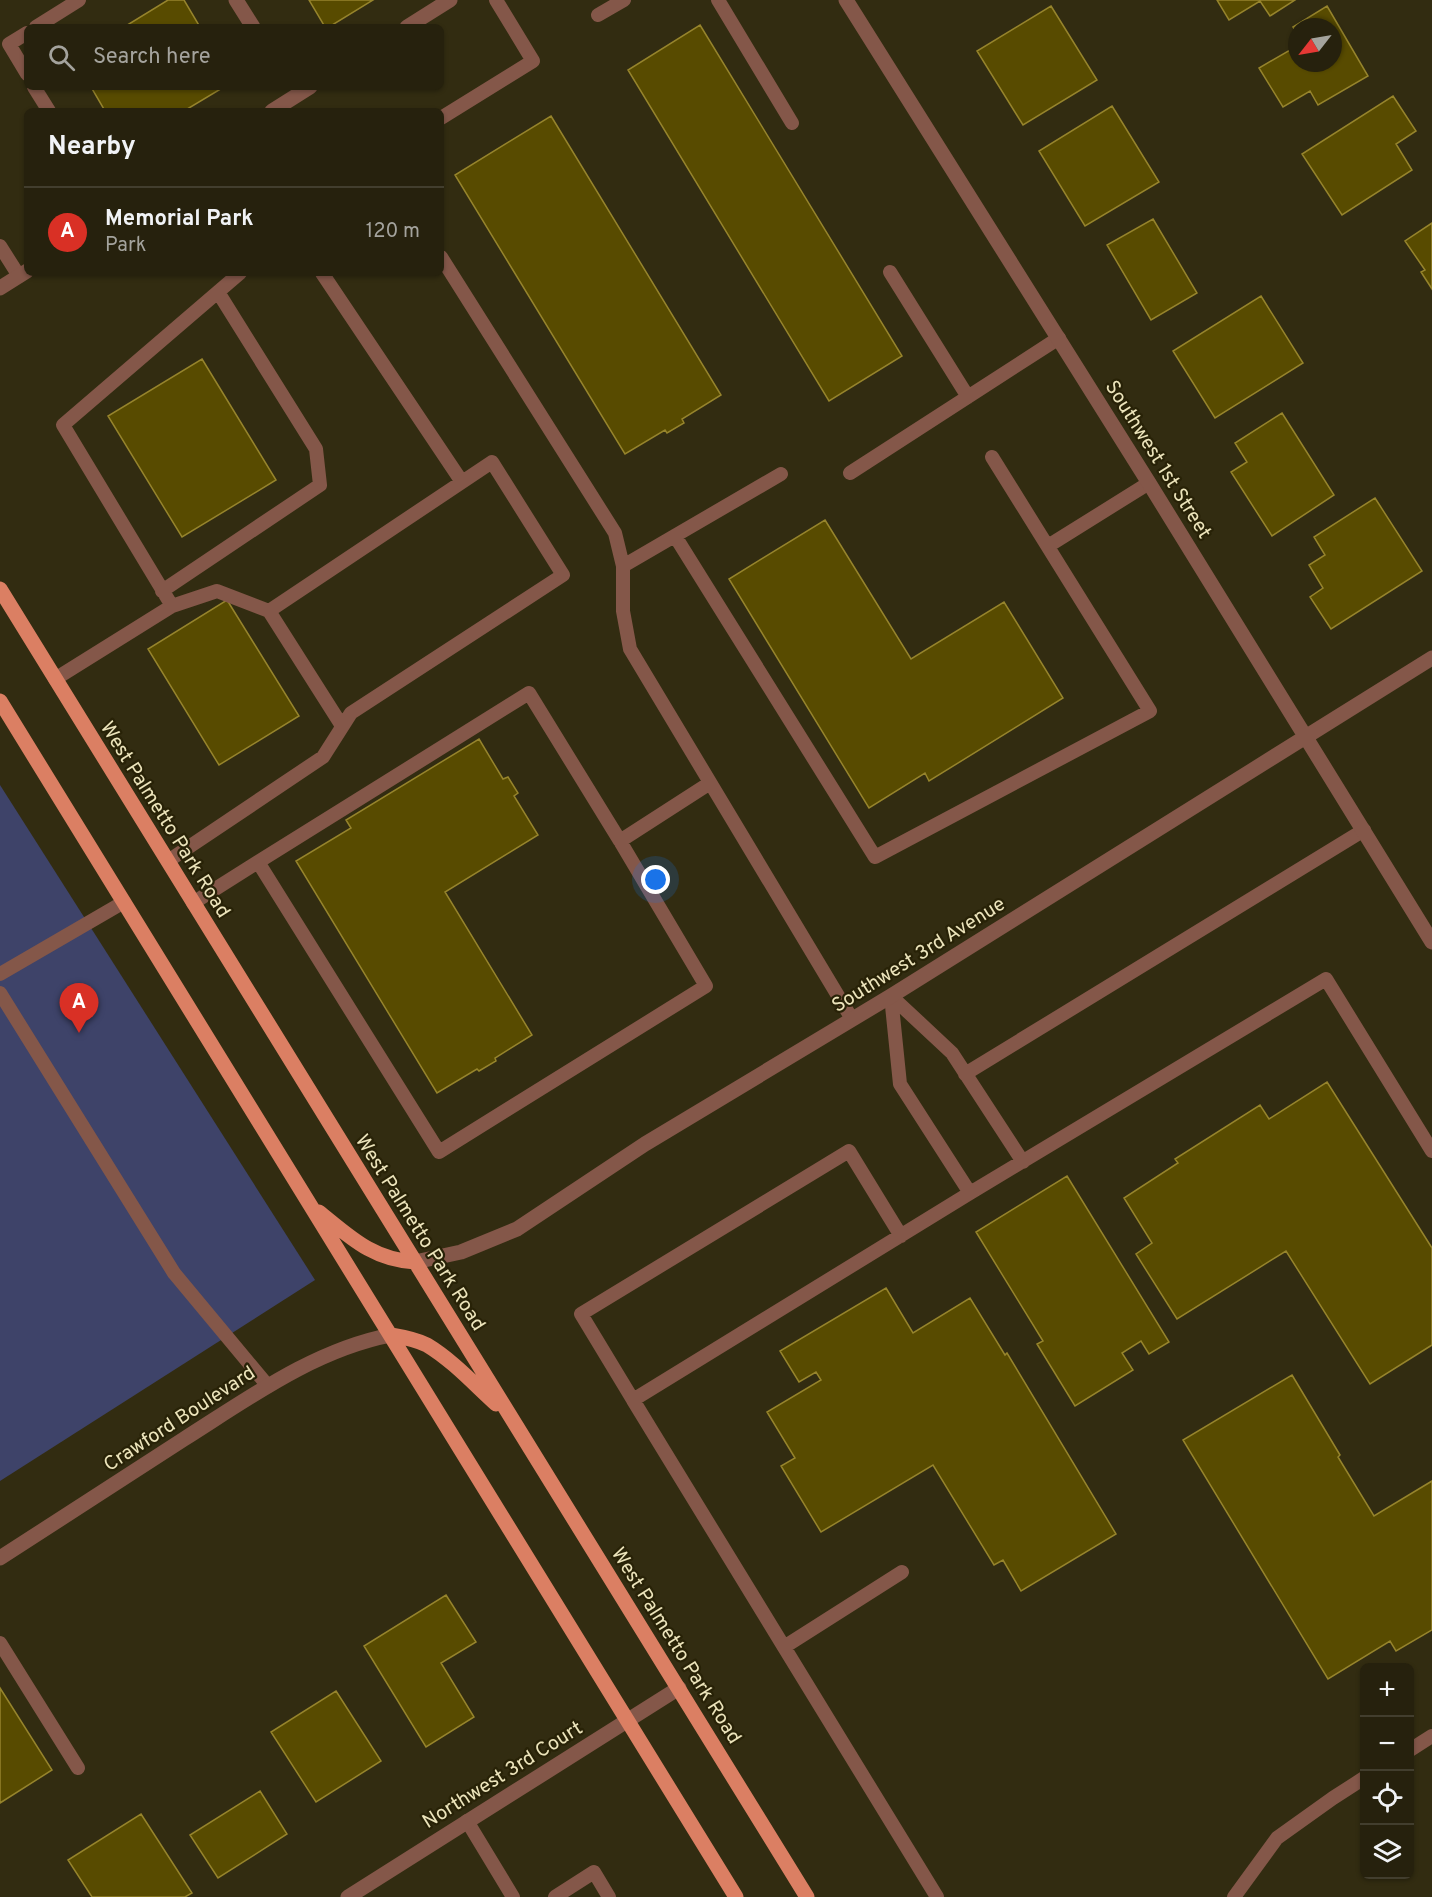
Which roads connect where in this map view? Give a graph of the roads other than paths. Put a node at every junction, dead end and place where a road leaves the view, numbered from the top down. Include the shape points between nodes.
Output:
1 (79, 0) edge
2 (236, 0) edge
3 (450, 0) edge
4 (496, 0) edge
5 (624, 0) edge
6 (717, 0) edge
7 (846, 0) edge
8 (598, 15) dead end
9 (41, 24) edge
10 (252, 24) edge
11 (412, 24) edge
12 (24, 35) edge
13 (24, 69) edge
14 (36, 90) edge
15 (299, 90) edge
16 (47, 108) edge
17 (276, 108) edge
18 (444, 116) edge
19 (792, 123) dead end
20 (0, 246) edge
21 (444, 262) edge
22 (890, 272) dead end
23 (23, 274) edge
24 (237, 276) edge
25 (324, 276) edge
26 (0, 288) edge
27 (218, 292) junction
28 (1059, 338) junction
29 (968, 397) junction
30 (992, 457) dead end
31 (850, 473) dead end
32 (781, 474) dead end
33 (462, 482) junction
34 (1149, 483) junction
35 (675, 536) junction
36 (1048, 546) junction
37 (623, 566) junction
38 (0, 590) edge
39 (162, 591) junction
40 (172, 606) junction
41 (269, 611) junction
42 (1432, 658) edge
43 (55, 679) junction
44 (0, 701) edge
45 (342, 726) junction
46 (1305, 736) junction
47 (710, 783) junction
48 (1364, 830) junction
49 (620, 842) junction
50 (168, 861) junction
51 (258, 862) junction
52 (124, 902) junction
53 (193, 903) junction
54 (1432, 942) edge
55 (0, 974) edge
56 (0, 993) edge
57 (891, 996) junction
58 (852, 1019) junction
59 (965, 1074) junction
60 (1432, 1152) edge
61 (1023, 1162) junction
62 (970, 1193) junction
63 (312, 1207) junction
64 (901, 1236) junction
65 (415, 1262) junction
66 (391, 1335) junction
67 (268, 1386) junction
68 (633, 1400) junction
69 (509, 1416) junction
70 (0, 1557) edge
71 (902, 1572) dead end
72 (0, 1643) edge
73 (784, 1647) junction
74 (679, 1688) junction
75 (627, 1720) junction
76 (1432, 1736) edge
77 (1414, 1747) edge
78 (78, 1768) dead end
79 (1360, 1781) edge
80 (467, 1821) junction
81 (348, 1897) edge
82 (513, 1897) edge
83 (555, 1897) edge
84 (609, 1897) edge
85 (736, 1897) edge
86 (807, 1897) edge
87 (937, 1897) edge
88 (1234, 1897) edge

1 - 9 lane
2 - 10 street
3 - 11 street
4 - 18 lane via 533,61
5 - 8 lane
6 - 19 lane
7 - 28 street, Southwest 1st Street
12 - 13 lane via 9,44
14 - 16 lane
15 - 17 street
20 - 23 lane
21 - 37 lane via 615,533
22 - 29 lane
23 - 26 street
24 - 27 lane
25 - 33 lane
27 - 39 lane via 63,425
27 - 39 lane via 316,449 320,484
28 - 29 lane
28 - 34 street, Southwest 1st Street
29 - 31 lane
30 - 36 lane
32 - 35 lane
33 - 41 lane
33 - 45 lane via 492,462 563,575 351,713
34 - 36 lane
34 - 46 street, Southwest 1st Street
35 - 36 lane via 875,857 1150,711
35 - 37 lane
37 - 47 lane via 623,611 630,649
38 - 43 main road, West Palmetto Park Road
39 - 40 lane
40 - 41 lane via 217,591
40 - 43 lane
41 - 45 lane
42 - 46 street, Southwest 3rd Avenue
43 - 50 main road, West Palmetto Park Road
44 - 52 main road
45 - 50 lane via 323,757
46 - 48 street, Southwest 1st Street
46 - 57 street, Southwest 3rd Avenue
47 - 49 lane
47 - 58 lane
48 - 54 street, Southwest 1st Street
48 - 59 lane
49 - 51 lane via 529,693
49 - 51 lane via 706,986 439,1152
50 - 53 main road, West Palmetto Park Road
51 - 53 lane
52 - 55 lane
52 - 63 main road
53 - 65 main road, West Palmetto Park Road
56 - 67 lane via 174,1273
57 - 58 street, Southwest 3rd Avenue
57 - 59 lane via 952,1053
57 - 62 lane via 900,1084
58 - 65 street, Southwest 3rd Avenue via 645,1144 517,1229 461,1252
59 - 61 lane
60 - 61 lane via 1326,979
61 - 62 lane
62 - 64 lane
63 - 65 main road via 380,1255
63 - 66 main road
64 - 68 lane
64 - 68 lane via 849,1151 581,1314
65 - 69 main road, West Palmetto Park Road
66 - 67 street, Crawford Boulevard via 326,1355
66 - 69 main road via 427,1345
66 - 75 main road
67 - 70 street, Crawford Boulevard
68 - 73 lane
69 - 74 main road, West Palmetto Park Road
71 - 73 lane
72 - 78 lane
73 - 87 lane
74 - 75 street, Northwest 3rd Court
74 - 86 main road, West Palmetto Park Road
75 - 80 street, Northwest 3rd Court
75 - 85 main road
76 - 77 lane
79 - 88 lane via 1277,1838
80 - 81 street, Northwest 3rd Court
80 - 82 lane
83 - 84 lane via 594,1872

